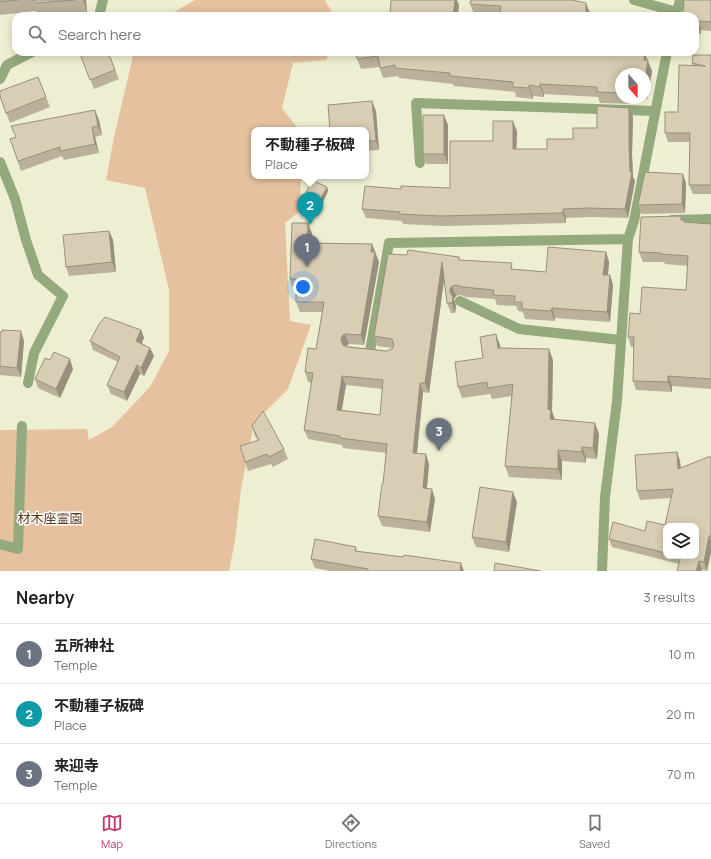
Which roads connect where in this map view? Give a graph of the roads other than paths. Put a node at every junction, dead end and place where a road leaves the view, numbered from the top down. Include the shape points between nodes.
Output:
1 (103, 0) edge
2 (634, 0) edge
3 (680, 0) edge
4 (100, 12) edge
5 (670, 12) edge
6 (677, 12) edge
7 (21, 56) edge
8 (666, 56) edge
9 (4, 62) edge
10 (0, 79) edge
11 (655, 111) junction
12 (0, 162) edge
13 (420, 163) dead end
14 (711, 219) edge
15 (665, 220) edge
16 (628, 239) junction
17 (460, 301) dead end
18 (621, 340) junction
19 (358, 350) edge
20 (28, 384) dead end
21 (22, 426) dead end
22 (0, 544) edge
23 (602, 571) edge

1 - 4 street
2 - 5 street
3 - 6 street
7 - 9 street
8 - 11 street
9 - 10 street
11 - 13 street via 416,103
11 - 16 street via 638,221
12 - 20 street via 15,199 38,275 63,296 34,354
14 - 15 street
16 - 18 street
16 - 19 street via 388,243 374,352
17 - 18 street via 519,329
18 - 23 street via 617,401 604,497
21 - 22 street via 18,549

